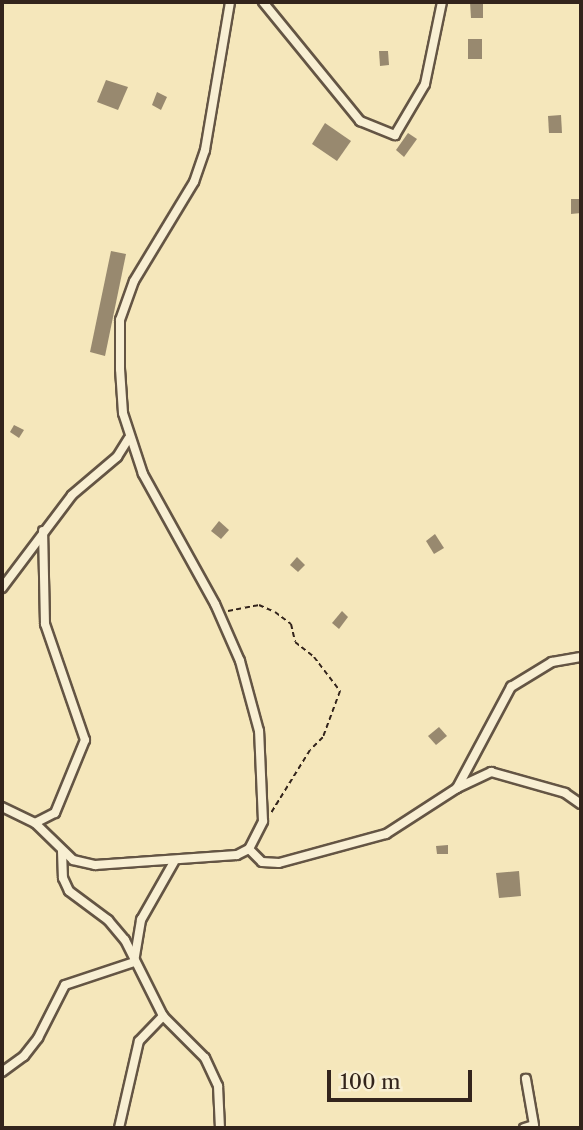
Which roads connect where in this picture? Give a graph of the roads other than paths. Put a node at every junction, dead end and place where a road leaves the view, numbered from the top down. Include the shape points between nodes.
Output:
1 (230, 2) edge
2 (262, 2) edge
3 (442, 2) edge
4 (129, 438) junction
5 (43, 531) junction
6 (2, 588) edge
7 (581, 657) edge
8 (457, 788) junction
9 (581, 804) edge
10 (2, 807) edge
11 (35, 823) junction
12 (249, 849) junction
13 (62, 851) junction
14 (174, 862) junction
15 (134, 962) junction
16 (163, 1017) junction
17 (2, 1072) edge
18 (526, 1079) dead end
19 (119, 1128) edge
20 (220, 1128) edge
21 (524, 1128) edge

1 - 4 street via 205,150 194,182 134,281 120,320 123,413
2 - 3 street via 360,121 395,135 425,83
4 - 5 street via 117,457 72,495
4 - 12 street via 143,474 215,604 240,661 259,731 263,821
5 - 6 street
5 - 11 street via 45,624 85,740 55,813
7 - 8 street via 551,662 511,687
8 - 9 street via 491,772 565,793
8 - 12 street via 386,834 279,863 262,862
10 - 11 street
11 - 13 street
12 - 14 street via 237,855
13 - 14 street via 73,860 95,865
13 - 15 street via 63,878 69,891 108,920 125,940
14 - 15 street via 141,920
15 - 16 street
15 - 17 street via 65,985 38,1038
16 - 19 street via 139,1041
16 - 20 street via 212,1070 219,1094
18 - 21 street via 534,1125

